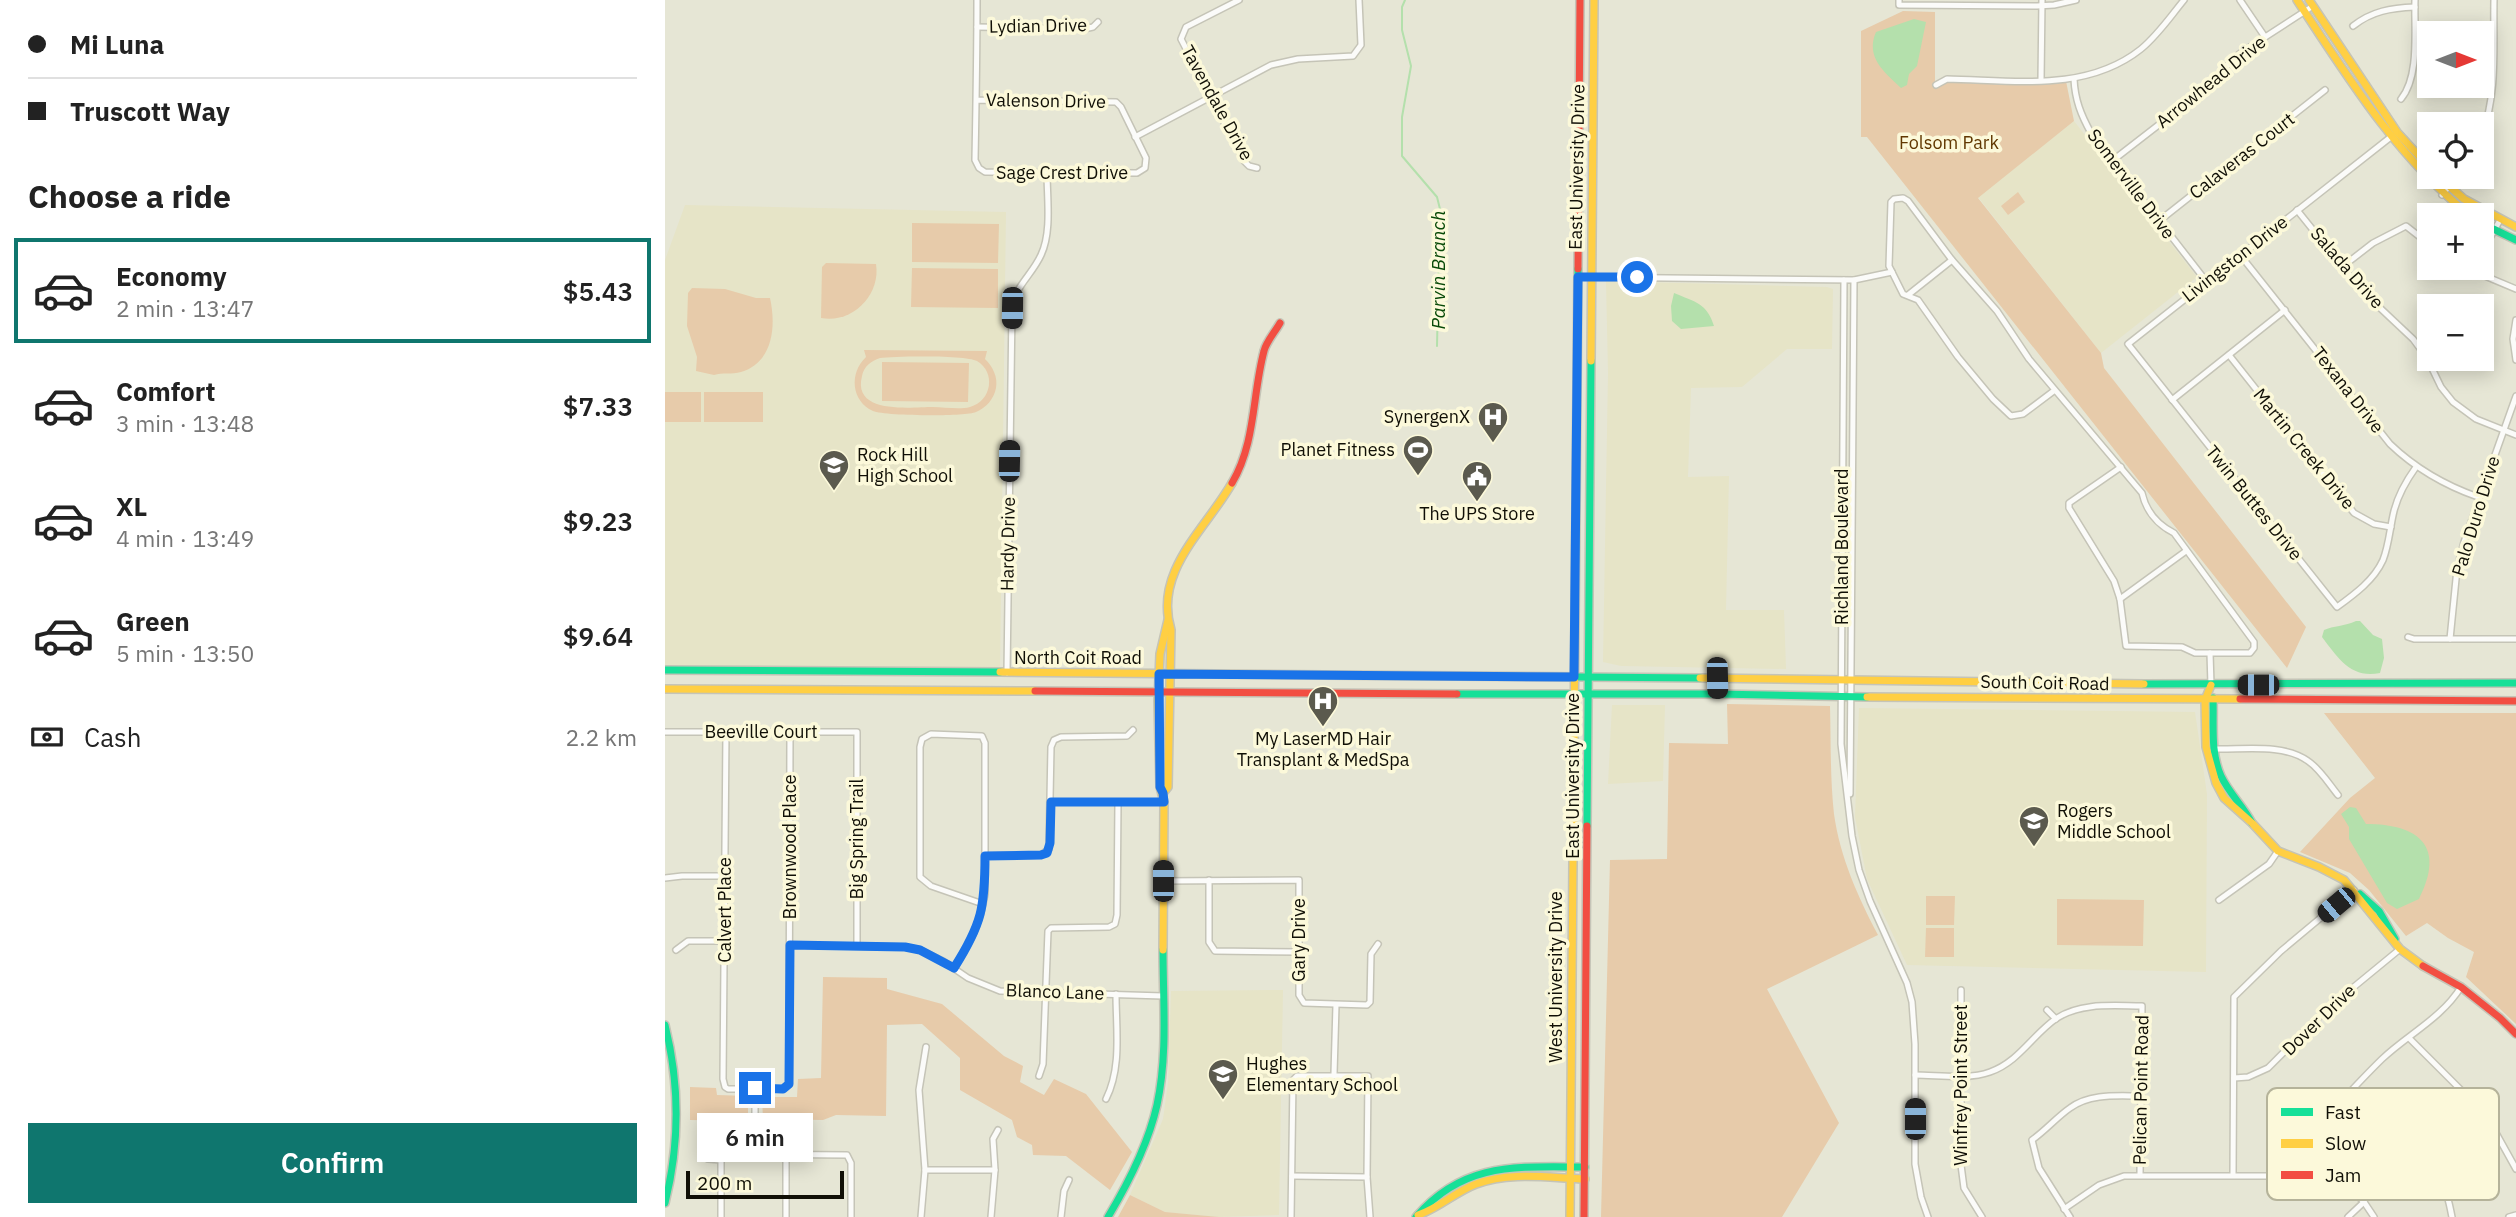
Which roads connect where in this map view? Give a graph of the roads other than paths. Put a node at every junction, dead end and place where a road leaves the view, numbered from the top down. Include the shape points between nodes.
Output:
1 (977, 0) edge
2 (1239, 0) edge
3 (1359, 0) edge
4 (1580, 0) edge
5 (1594, 0) edge
6 (2076, 0) edge
7 (2183, 0) edge
8 (2240, 0) edge
9 (2297, 0) edge
10 (2494, 0) edge
11 (1899, 2) edge
12 (1970, 3) edge
13 (2042, 3) edge
14 (2311, 3) edge
15 (2415, 4) edge
16 (2305, 12) junction
17 (1098, 22) dead end
18 (2353, 26) dead end
19 (977, 27) junction
20 (2265, 37) junction
21 (2074, 79) junction
22 (2042, 80) junction
23 (1936, 85) dead end
24 (2325, 90) dead end
25 (1210, 97) junction
26 (2401, 99) dead end
27 (976, 100) junction
28 (2491, 112) edge
29 (2397, 132) junction
30 (1135, 137) junction
31 (2390, 138) junction
32 (2417, 154) edge
33 (2112, 161) junction
34 (1257, 168) dead end
35 (1047, 173) junction
36 (2447, 189) edge
37 (2453, 189) edge
38 (2442, 195) junction
39 (2453, 203) edge
40 (2297, 210) junction
41 (2500, 220) junction
42 (2159, 221) junction
43 (2516, 227) edge
44 (2495, 229) joint
45 (2417, 235) edge
46 (2516, 240) edge
47 (2241, 256) junction
48 (1952, 260) junction
49 (2342, 267) junction
50 (1892, 272) junction
51 (1578, 277) junction
52 (1592, 277) junction
53 (2494, 279) edge
54 (1844, 280) junction
55 (1854, 280) junction
56 (2206, 281) junction
57 (2516, 289) edge
58 (1908, 296) junction
59 (2285, 310) junction
60 (2516, 320) edge
61 (1280, 323) dead end
62 (2229, 355) junction
63 (2516, 360) edge
64 (2055, 390) junction
65 (2516, 396) edge
66 (2172, 400) junction
67 (2504, 430) junction
68 (2516, 435) edge
69 (2121, 467) junction
70 (2416, 467) junction
71 (2478, 497) junction
72 (2391, 527) junction
73 (2186, 551) junction
74 (2120, 599) junction
75 (1168, 620) junction
76 (2407, 636) dead end
77 (2450, 639) junction
78 (2516, 639) edge
79 (2210, 653) junction
80 (665, 670) edge
81 (774, 671) junction
82 (785, 671) junction
83 (1007, 673) junction
84 (1159, 674) junction
85 (1171, 674) junction
86 (1297, 675) junction
87 (1409, 676) junction
88 (1574, 677) junction
89 (1590, 677) junction
90 (1717, 678) junction
91 (1841, 680) junction
92 (1851, 680) junction
93 (1965, 681) junction
94 (2052, 682) junction
95 (2516, 683) edge
96 (2211, 685) junction
97 (665, 689) edge
98 (773, 689) junction
99 (785, 689) junction
100 (1006, 690) junction
101 (1159, 691) junction
102 (1170, 691) junction
103 (1298, 692) junction
104 (1409, 693) junction
105 (1717, 694) junction
106 (1574, 695) junction
107 (1590, 695) junction
108 (1841, 697) junction
109 (1851, 697) junction
110 (1966, 698) junction
111 (2052, 699) junction
112 (2209, 701) junction
113 (2516, 701) edge
114 (1133, 730) dead end
115 (665, 732) edge
116 (726, 732) junction
117 (790, 732) junction
118 (857, 732) joint
119 (2210, 750) junction
120 (1163, 793) junction
121 (2337, 795) dead end
122 (1051, 802) junction
123 (1118, 802) junction
124 (1164, 802) junction
125 (1850, 814) junction
126 (2278, 851) junction
127 (985, 856) junction
128 (726, 876) junction
129 (665, 878) edge
130 (1209, 880) junction
131 (1163, 881) junction
132 (2354, 890) junction
133 (2219, 900) dead end
134 (983, 904) junction
135 (725, 941) junction
136 (1378, 944) dead end
137 (790, 945) junction
138 (857, 945) junction
139 (2400, 949) junction
140 (676, 950) dead end
141 (1300, 952) junction
142 (954, 968) junction
143 (2461, 987) junction
144 (1961, 990) dead end
145 (1046, 994) junction
146 (1116, 994) junction
147 (1163, 996) junction
148 (1336, 1005) junction
149 (2047, 1010) dead end
150 (2056, 1019) junction
151 (665, 1025) edge
152 (2516, 1034) edge
153 (2409, 1038) junction
154 (926, 1047) dead end
155 (1334, 1074) junction
156 (1915, 1075) junction
157 (1038, 1076) dead end
158 (1961, 1076) junction
159 (2234, 1078) junction
160 (755, 1088) junction
161 (2355, 1088) edge
162 (2459, 1088) edge
163 (2141, 1096) junction
164 (1106, 1098) dead end
165 (997, 1130) dead end
166 (2499, 1138) edge
167 (755, 1154) junction
168 (786, 1154) junction
169 (708, 1159) dead end
170 (721, 1160) junction
171 (1571, 1167) junction
172 (1585, 1167) junction
173 (2516, 1169) edge
174 (925, 1170) junction
175 (995, 1170) junction
176 (2140, 1175) junction
177 (2233, 1175) junction
178 (1292, 1176) junction
179 (2267, 1176) edge
180 (1367, 1177) junction
181 (1570, 1179) junction
182 (1585, 1179) junction
183 (1069, 1180) dead end
184 (2364, 1202) joint
185 (665, 1203) edge
186 (2064, 1209) junction
187 (2516, 1215) edge
188 (1417, 1216) edge
189 (721, 1217) edge
190 (786, 1217) edge
191 (851, 1217) edge
192 (921, 1217) edge
193 (991, 1217) edge
194 (1061, 1217) edge
195 (1108, 1217) edge
196 (1291, 1217) edge
197 (1370, 1217) edge
198 (1570, 1217) edge
199 (1584, 1217) edge
200 (1928, 1217) edge
201 (1982, 1217) edge
202 (2070, 1217) edge
203 (2348, 1217) edge
204 (2374, 1217) edge
205 (2509, 1217) edge

1 - 19 street
2 - 25 street, Tavendale Drive via 1186,27 1182,35 1182,44
3 - 25 street via 1361,45 1357,54 1280,62
4 - 51 main road, West University Drive
5 - 52 main road, East University Drive
6 - 13 street
7 - 21 street via 2138,51 2102,71
8 - 20 street
9 - 16 main road
10 - 28 street
11 - 12 street
12 - 13 street
13 - 22 street
14 - 16 street, Arrowhead Drive
14 - 29 main road
15 - 18 street via 2372,13
15 - 26 street via 2412,75
16 - 20 street, Arrowhead Drive
16 - 31 main road
17 - 19 street, Lydian Drive via 1084,29
19 - 27 street
20 - 33 street, Arrowhead Drive
21 - 22 street
21 - 33 street, Somerville Drive via 2080,114
22 - 23 street via 1947,79
24 - 42 street, Calaveras Court
25 - 30 street
25 - 34 street, Tavendale Drive via 1244,161
27 - 30 street, Valenson Drive via 1116,102
27 - 35 street, Sage Crest Drive via 975,160 979,168 985,172
29 - 31 street, Livingston Drive
29 - 32 main road
30 - 35 street, Sage Crest Drive via 1146,158 1145,168 1137,173
31 - 38 main road
31 - 40 street, Livingston Drive
33 - 42 street, Somerville Drive
35 - 83 street, Hardy Drive via 1046,241 1018,286 1012,308
36 - 38 street
37 - 41 main road
38 - 39 main road
40 - 47 street, Livingston Drive
40 - 49 street, Salada Drive
41 - 43 main road
41 - 44 street
42 - 56 street, Somerville Drive
44 - 46 main road
45 - 49 street via 2406,226
47 - 56 street, Livingston Drive
47 - 59 street, Texana Drive
48 - 50 street via 1908,201 1899,198 1891,202
48 - 58 street
48 - 64 street
49 - 67 street, Salada Drive via 2365,295 2415,340 2453,402 2473,418
50 - 55 street
50 - 58 street
51 - 52 street
51 - 88 main road, West University Drive
52 - 54 street
52 - 89 main road, East University Drive
53 - 57 street
54 - 55 street
54 - 91 street, Richland Boulevard
55 - 92 street, Richland Boulevard
56 - 66 street, Livingston Drive via 2128,344
58 - 64 street via 1918,300 1958,357 2011,416 2023,414
59 - 62 street
59 - 70 street, Texana Drive via 2391,444
60 - 63 street
61 - 75 main road via 1264,349 1242,466 1179,559 1168,599
62 - 66 street
62 - 72 street, Martin Creek Drive via 2354,513
64 - 69 street
65 - 67 street, Palo Duro Drive
66 - 72 street, Twin Buttes Drive via 2337,607 2372,577 2382,561
67 - 68 street, Salada Drive
67 - 71 street, Palo Duro Drive
69 - 73 street via 2162,527 2174,533
69 - 74 street via 2069,502
70 - 71 street, Texana Drive
70 - 72 street via 2401,490
71 - 77 street, Palo Duro Drive via 2457,569
73 - 74 street
73 - 79 street via 2254,642 2250,653
74 - 79 street via 2126,646 2182,647
75 - 84 main road
75 - 85 main road
76 - 77 street
77 - 78 street
79 - 96 street
80 - 81 main road, North Coit Road
81 - 82 main road, North Coit Road
81 - 98 main road
82 - 83 main road, North Coit Road
82 - 99 main road
83 - 84 main road, North Coit Road
83 - 100 main road
84 - 85 main road, North Coit Road
84 - 101 main road
85 - 86 main road, North Coit Road
85 - 102 main road
86 - 87 main road, North Coit Road
86 - 103 main road
87 - 88 main road, North Coit Road
87 - 104 main road
88 - 89 main road, South Coit Road
88 - 106 main road, West University Drive
89 - 90 main road, South Coit Road
89 - 107 main road, East University Drive
90 - 91 main road, South Coit Road
90 - 105 main road
91 - 92 main road, South Coit Road
91 - 108 street, Richland Boulevard
92 - 93 main road, South Coit Road
92 - 109 street, Richland Boulevard
93 - 94 main road, South Coit Road
93 - 110 main road
94 - 96 main road, South Coit Road
94 - 111 main road
95 - 96 main road, South Coit Road
96 - 112 main road
97 - 98 main road, North Coit Road
98 - 99 main road, North Coit Road
99 - 100 main road, North Coit Road
100 - 101 main road, North Coit Road
101 - 102 main road, North Coit Road
101 - 120 main road
102 - 103 main road, North Coit Road
102 - 120 main road via 1168,787
103 - 104 main road, North Coit Road
104 - 106 main road, North Coit Road
105 - 107 main road, South Coit Road
105 - 108 main road, South Coit Road
106 - 107 main road, South Coit Road
106 - 171 main road, West University Drive
107 - 172 main road, East University Drive
108 - 109 main road, South Coit Road
108 - 125 street, Richland Boulevard via 1841,744
109 - 110 main road, South Coit Road
109 - 125 street, Richland Boulevard
110 - 111 main road, South Coit Road
111 - 112 main road, South Coit Road
112 - 113 main road, South Coit Road
112 - 119 main road
114 - 122 street via 1127,736 1054,740
115 - 116 street, Beeville Court
116 - 117 street, Beeville Court
116 - 128 street, Calvert Place
117 - 118 street, Beeville Court
117 - 137 street, Brownwood Place
118 - 138 street, Big Spring Trail
119 - 121 street via 2279,750 2301,757 2311,762
119 - 126 main road via 2215,783 2224,798
120 - 124 main road
122 - 123 street
122 - 127 street via 1047,853
123 - 124 street
123 - 145 street via 1115,924 1048,931
124 - 131 main road
125 - 156 street, Richland Boulevard via 1863,884 1907,983 1914,1021
126 - 132 main road via 2319,867
126 - 133 street via 2269,864
127 - 134 street
127 - 134 street via 982,736 931,734 922,739 922,880
128 - 129 street
128 - 135 street, Calvert Place
130 - 131 street
130 - 141 street via 1212,948 1222,952
130 - 141 street, Gary Drive via 1299,880
131 - 147 main road
132 - 139 main road
132 - 159 street via 2234,997
134 - 142 street via 975,933
135 - 140 street via 688,941
135 - 160 street, Calvert Place via 725,1087
136 - 148 street via 1371,954 1370,1002
137 - 138 street, Blanco Lane
137 - 160 street, Brownwood Place via 790,1079 786,1087
138 - 142 street, Blanco Lane via 912,948
139 - 143 main road
139 - 159 street, Dover Drive via 2344,993 2268,1068
141 - 148 street, Gary Drive via 1301,1000
142 - 145 street, Blanco Lane via 1000,991
143 - 152 main road
143 - 153 street via 2453,1001
144 - 158 street, Winfrey Point Street
145 - 146 street, Blanco Lane
145 - 157 street via 1044,1064
146 - 147 street, Blanco Lane
146 - 164 street via 1116,1060
147 - 195 main road via 1163,1062 1156,1116 1136,1170
148 - 155 street
149 - 150 street
150 - 158 street via 2002,1068
150 - 163 street, Pelican Point Road via 2087,1007 2142,1006
151 - 185 main road via 677,1105
153 - 161 street via 2382,1058
153 - 162 street
154 - 174 street via 919,1090
155 - 178 street via 1295,1078
155 - 180 street via 1369,1076
156 - 158 street
156 - 200 street, Richland Boulevard via 1915,1164
158 - 201 street, Winfrey Point Street via 1962,1177
159 - 177 street
160 - 167 street
163 - 176 street, Pelican Point Road
163 - 186 street via 2081,1102 2032,1140 2039,1168
165 - 175 street via 993,1139
166 - 173 street
167 - 168 street
167 - 170 street via 721,1154
168 - 190 street
168 - 191 street via 847,1155
169 - 170 street
170 - 189 street
171 - 172 main road
171 - 181 main road, West University Drive
171 - 188 main road via 1513,1167 1475,1174 1432,1197
172 - 182 main road, East University Drive
174 - 175 street
174 - 192 street
175 - 193 street
176 - 177 street
176 - 186 street via 2099,1185
177 - 179 street
178 - 180 street
178 - 196 street
180 - 197 street
181 - 182 main road
181 - 188 main road via 1517,1177 1481,1182
181 - 198 main road, West University Drive
182 - 199 main road, East University Drive
183 - 194 street
184 - 203 street
184 - 204 street
186 - 202 street
187 - 205 street

